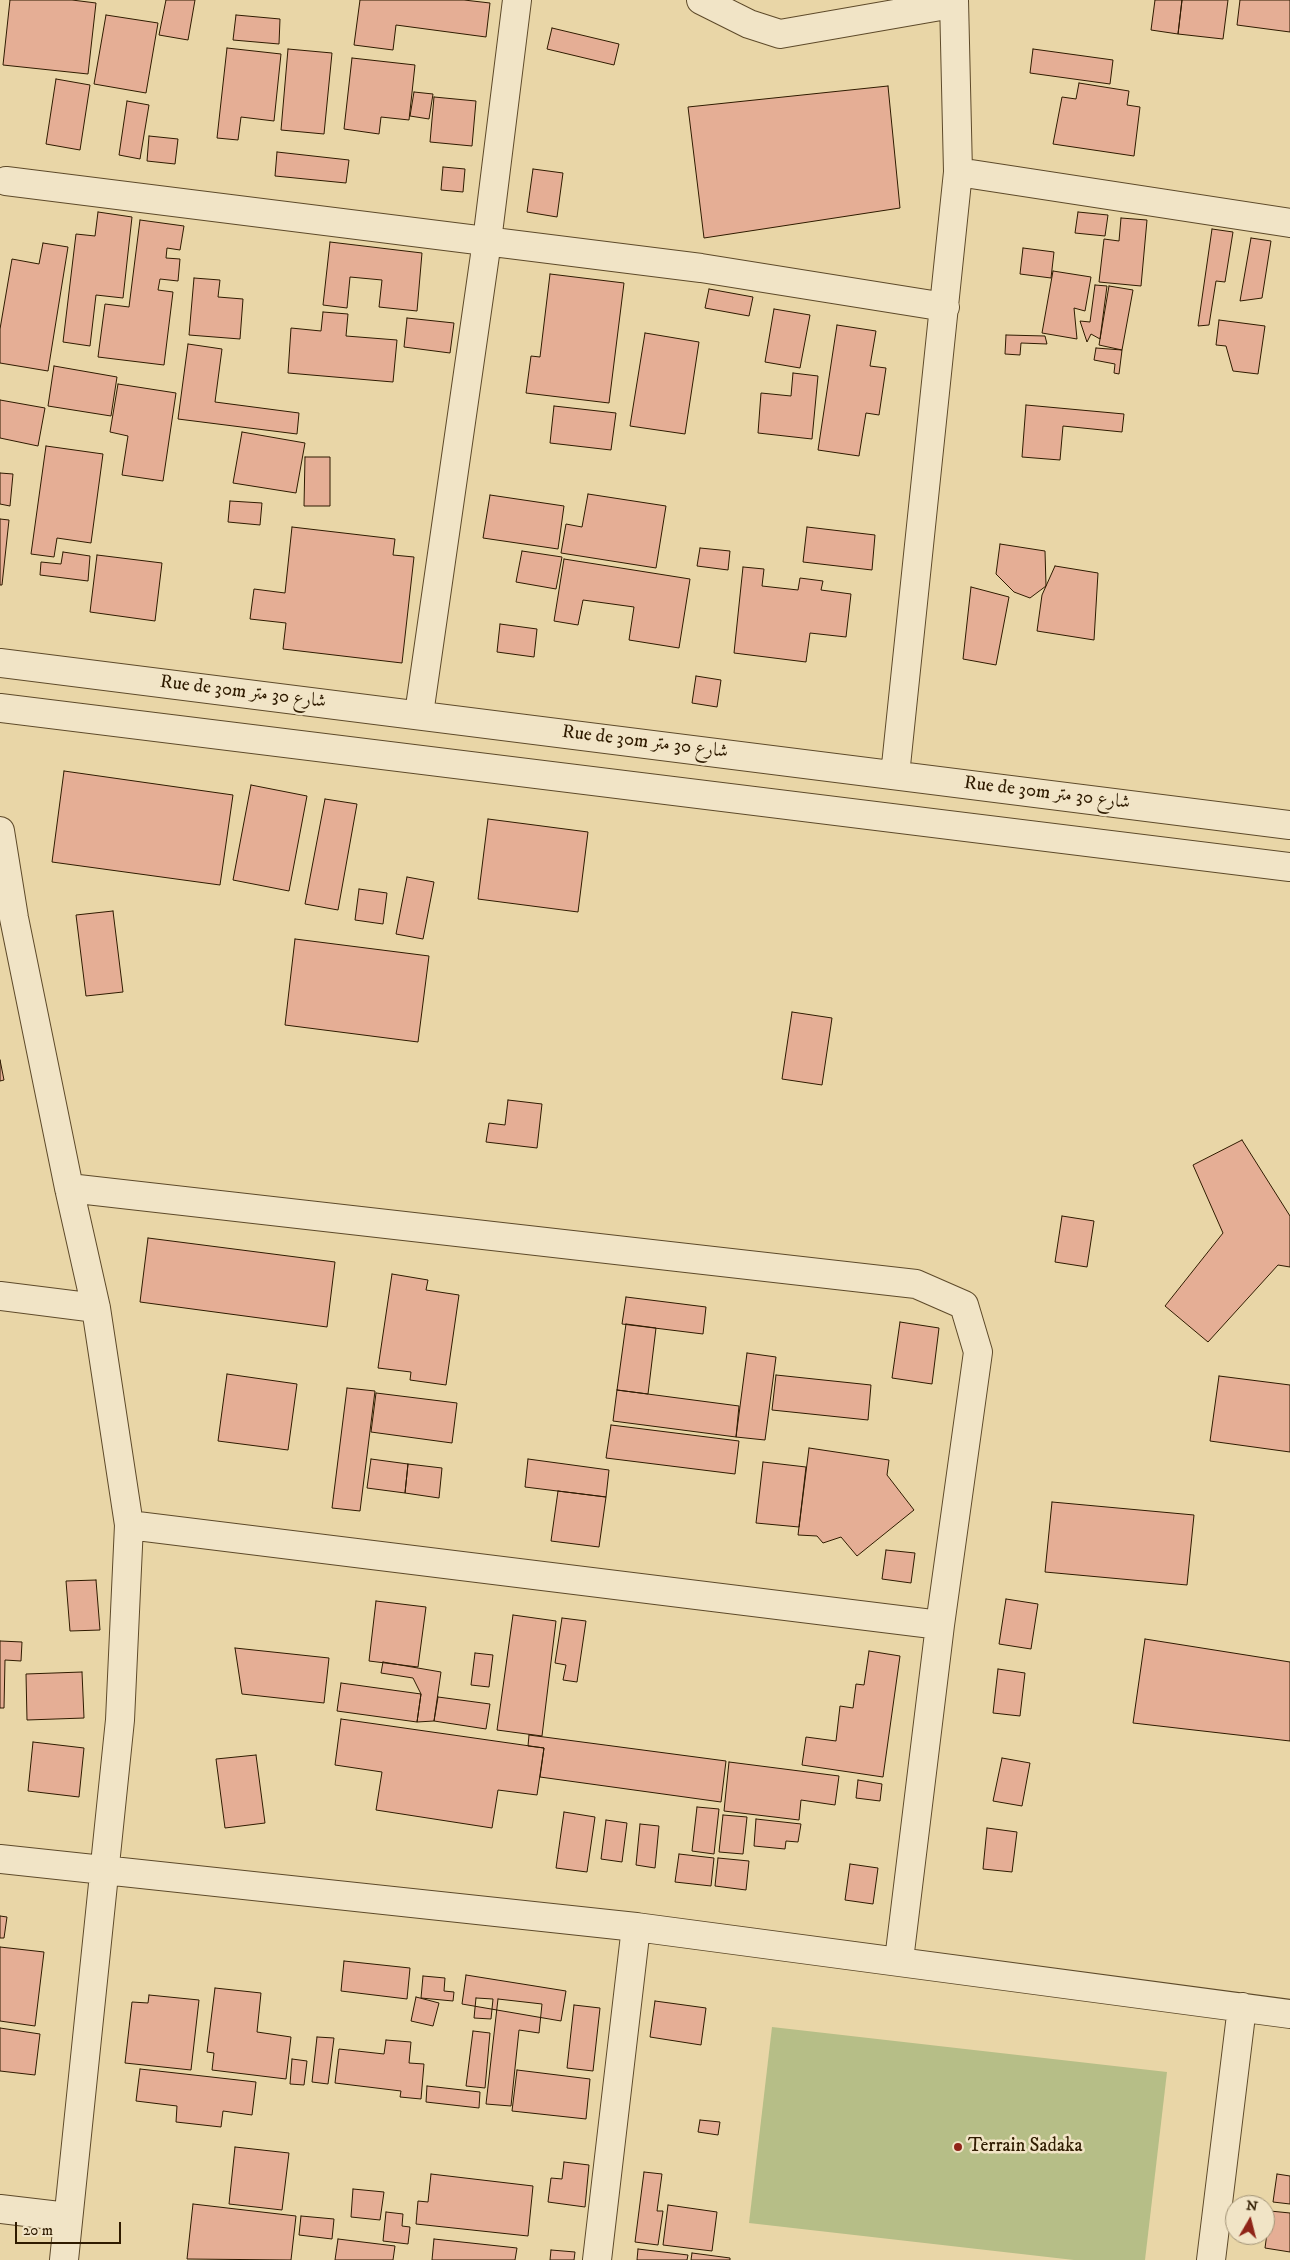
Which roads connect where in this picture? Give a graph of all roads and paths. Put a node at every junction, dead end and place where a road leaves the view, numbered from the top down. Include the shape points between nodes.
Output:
1 (518, 0) edge
2 (701, 0) edge
3 (953, 2) edge
4 (958, 172) junction
5 (6, 181) dead end
6 (1290, 223) edge
7 (487, 241) junction
8 (945, 307) junction
9 (0, 663) edge
10 (0, 708) edge
11 (419, 714) junction
12 (895, 775) junction
13 (1290, 824) edge
14 (0, 831) edge
15 (1290, 867) edge
16 (68, 1188) junction
17 (0, 1296) edge
18 (96, 1308) junction
19 (129, 1524) junction
20 (940, 1625) junction
21 (0, 1859) edge
22 (104, 1869) junction
23 (636, 1927) junction
24 (899, 1960) junction
25 (1242, 2007) junction
26 (1290, 2014) edge
27 (0, 2209) edge
28 (68, 2216) junction
29 (64, 2260) edge
30 (598, 2260) edge
31 (1211, 2260) edge

1 - 7 street
2 - 3 street via 749,24 780,34
3 - 4 street
4 - 6 street
4 - 8 street
5 - 7 street
7 - 8 street via 701,268
7 - 11 street
8 - 12 street
9 - 11 street, Rue de 30m شارع 30 متر
10 - 15 street
11 - 12 street, Rue de 30m شارع 30 متر
12 - 13 street, Rue de 30m شارع 30 متر
14 - 16 street via 14,918
16 - 18 street
16 - 20 street via 916,1284 964,1305 978,1352
17 - 18 street
18 - 19 street
19 - 20 street
19 - 22 street via 120,1720
20 - 24 street
21 - 22 street
22 - 23 street
22 - 28 street
23 - 24 street
23 - 30 street
24 - 25 street
25 - 26 street
25 - 31 street
27 - 28 street
28 - 29 street

